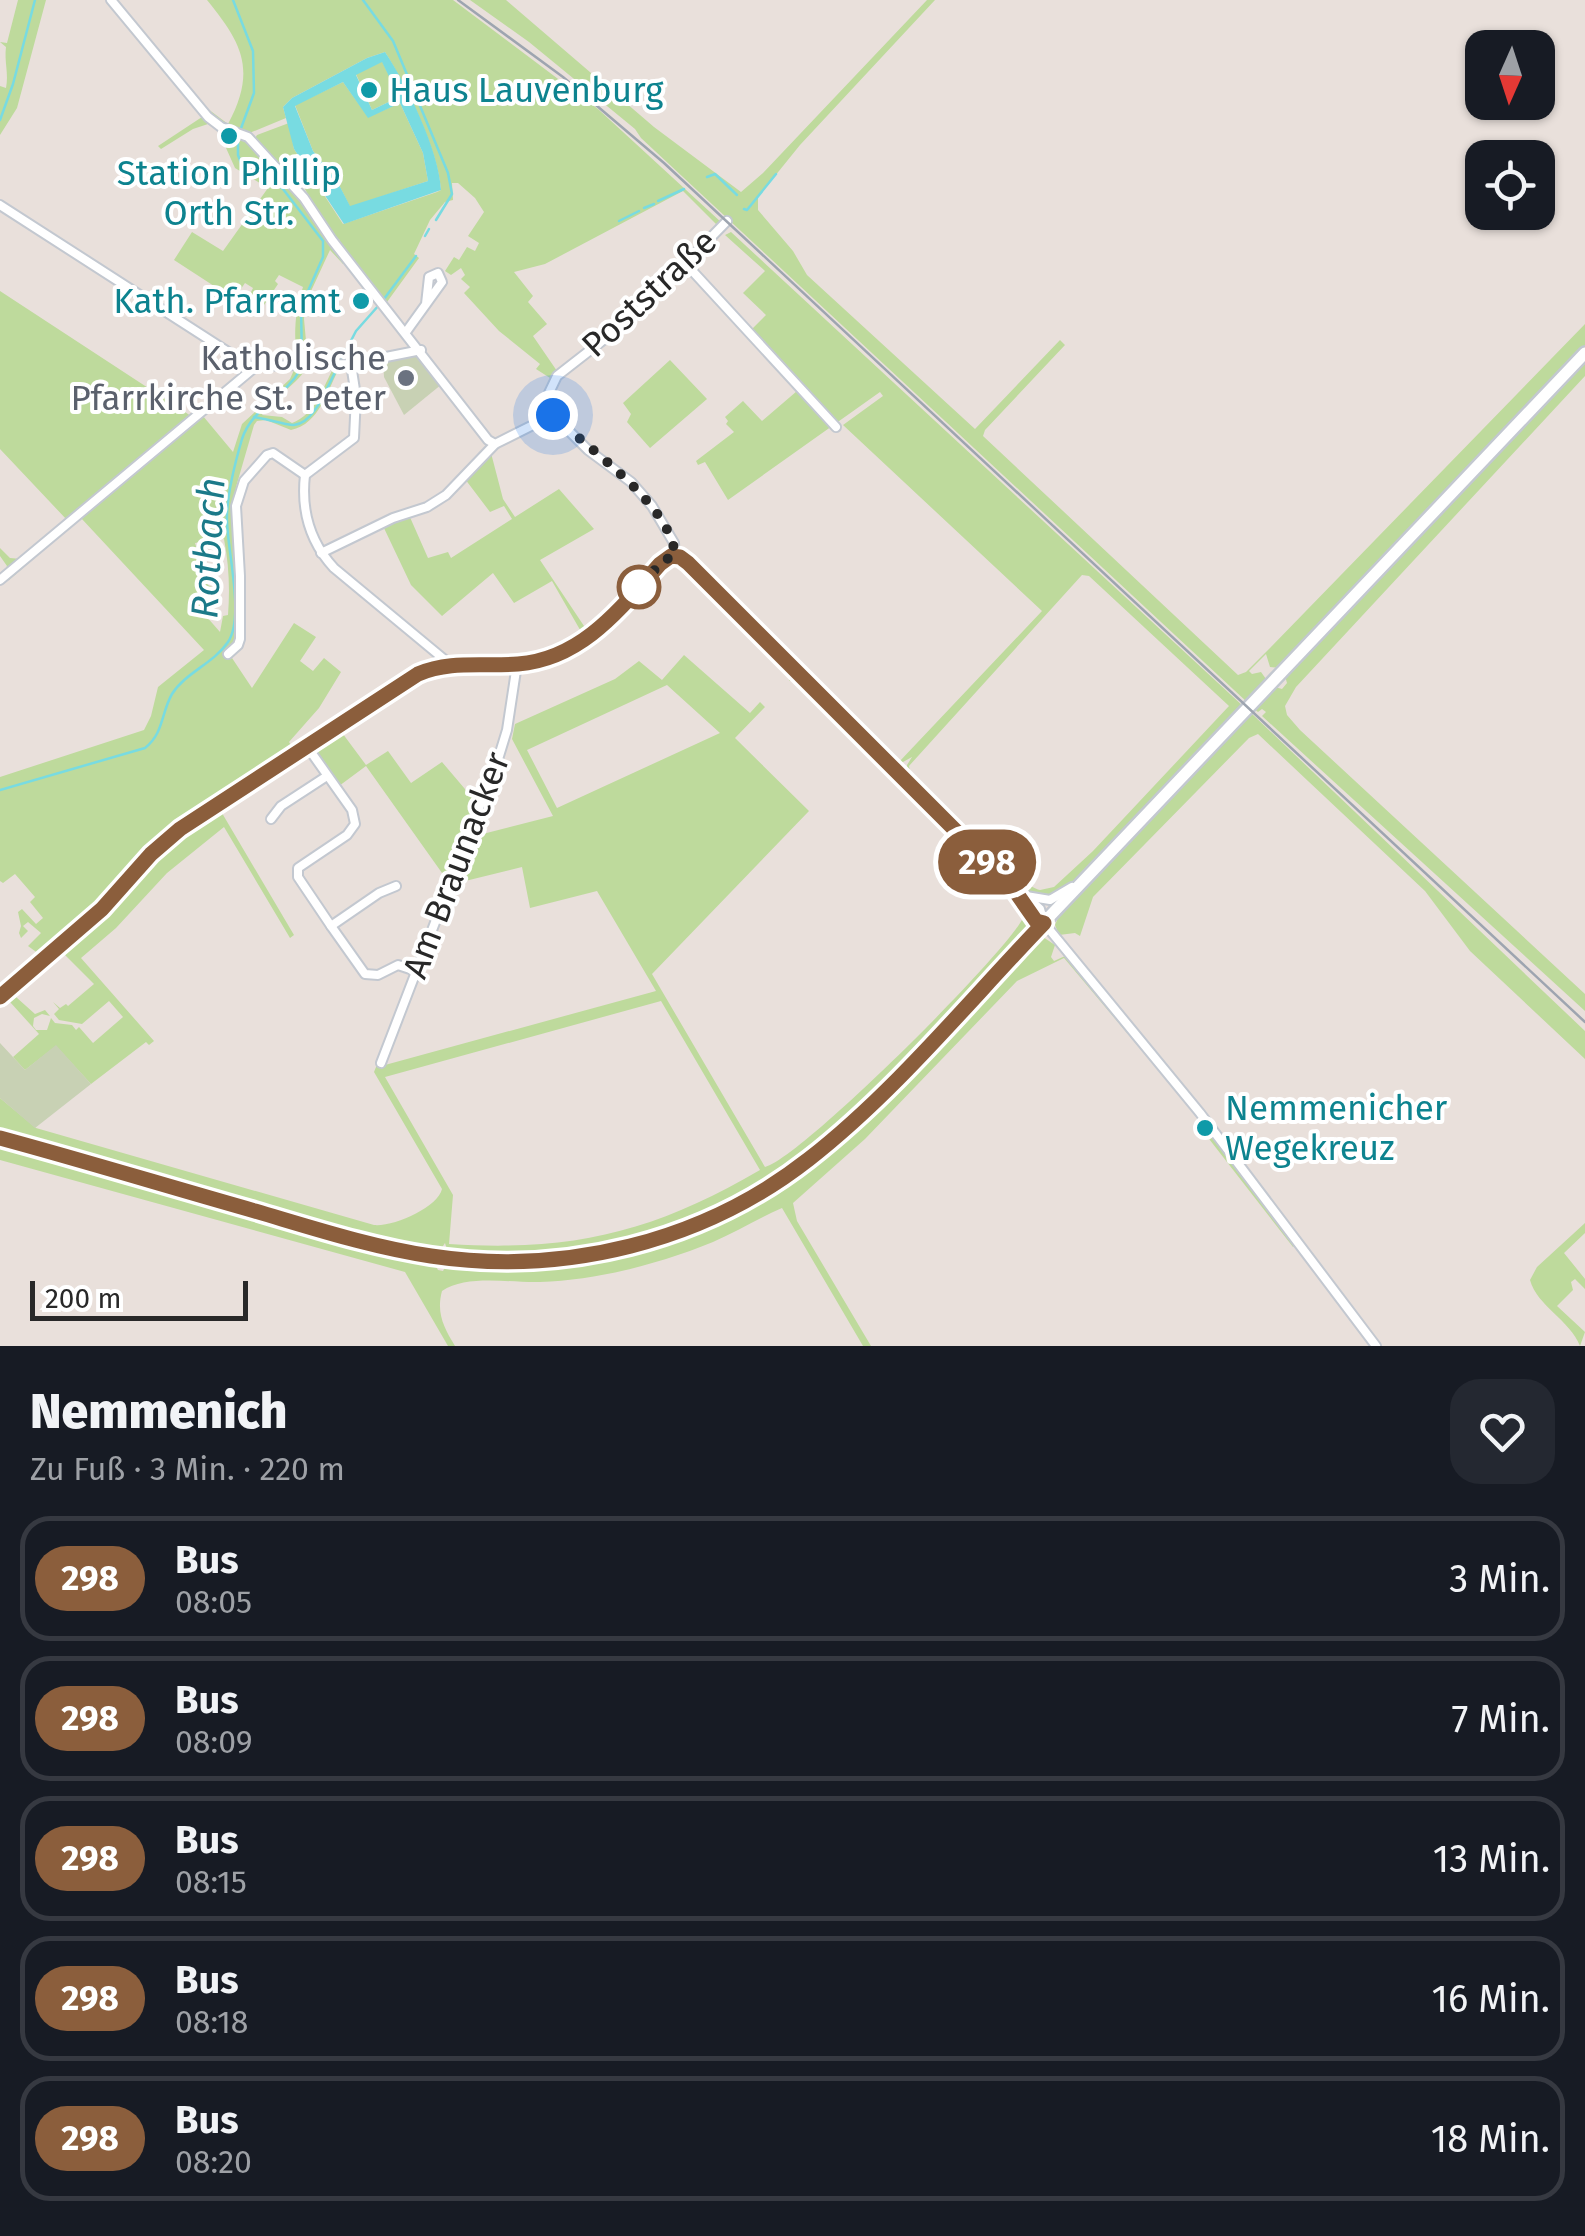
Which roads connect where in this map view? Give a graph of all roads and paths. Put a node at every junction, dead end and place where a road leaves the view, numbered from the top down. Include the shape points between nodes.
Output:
1 (112, 0) edge
2 (0, 205) edge
3 (726, 220) dead end
4 (686, 264) junction
5 (426, 304) dead end
6 (406, 332) junction
7 (421, 350) junction
8 (1585, 353) edge
9 (343, 364) junction
10 (255, 367) junction
11 (553, 415) junction
12 (836, 426) dead end
13 (495, 444) junction
14 (305, 474) junction
15 (321, 554) junction
16 (675, 556) junction
17 (0, 580) edge
18 (228, 654) dead end
19 (517, 664) junction
20 (451, 665) junction
21 (306, 745) junction
22 (328, 776) junction
23 (271, 819) dead end
24 (1088, 876) junction
25 (396, 886) dead end
26 (1013, 888) junction
27 (1026, 896) junction
28 (1044, 923) junction
29 (331, 926) junction
30 (416, 970) junction
31 (2, 992) edge
32 (381, 1063) dead end
33 (0, 1138) edge
34 (1376, 1346) edge

1 - 6 street via 208,117 240,134 304,198
2 - 10 street
3 - 4 street, Poststraße
4 - 11 street, Poststraße via 555,378 547,398
4 - 12 street
5 - 6 street
6 - 7 street
7 - 9 street
7 - 13 street
8 - 24 street
9 - 10 street
9 - 14 street via 356,405 354,438
10 - 17 street
11 - 13 street
11 - 16 street via 652,506
13 - 15 street via 446,495
14 - 15 street via 308,524
14 - 18 street via 273,453 244,481 234,517 240,639
15 - 20 street
16 - 19 street via 588,638
16 - 26 street
19 - 20 street
19 - 30 street, Am Braunacker via 499,756
20 - 21 street via 411,678
21 - 22 street
21 - 31 street via 170,837 102,909
22 - 23 street
22 - 29 street via 355,824 297,873
24 - 27 street via 1052,900
24 - 28 street
25 - 29 street
26 - 27 street
26 - 28 street
27 - 28 street
28 - 33 street via 888,1087 810,1158 721,1214 610,1252 506,1262 416,1254
28 - 34 street via 1200,1113
29 - 30 street via 366,974 398,965
30 - 32 street, Am Braunacker

